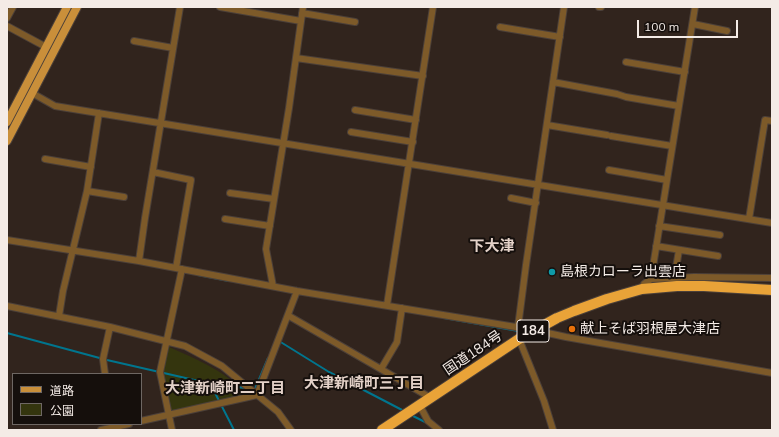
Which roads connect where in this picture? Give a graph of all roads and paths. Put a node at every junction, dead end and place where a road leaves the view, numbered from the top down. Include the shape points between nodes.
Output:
1 (13, 7) edge
2 (67, 7) edge
3 (77, 7) edge
4 (180, 7) edge
5 (220, 7) edge
6 (433, 7) edge
7 (564, 7) edge
8 (696, 7) edge
9 (303, 10) edge
10 (7, 18) edge
11 (301, 21) junction
12 (355, 22) dead end
13 (693, 24) junction
14 (7, 26) edge
15 (500, 27) dead end
16 (727, 31) dead end
17 (560, 37) junction
18 (134, 41) dead end
19 (46, 47) junction
20 (173, 48) junction
21 (296, 58) junction
22 (626, 62) dead end
23 (685, 72) junction
24 (423, 76) junction
25 (553, 82) junction
26 (32, 93) junction
27 (679, 106) junction
28 (355, 110) dead end
29 (99, 113) junction
30 (416, 120) junction
31 (772, 121) edge
32 (7, 122) edge
33 (160, 123) junction
34 (546, 125) junction
35 (352, 132) dead end
36 (7, 141) edge
37 (413, 142) junction
38 (283, 144) junction
39 (672, 146) junction
40 (45, 159) dead end
41 (410, 164) junction
42 (91, 167) junction
43 (609, 170) dead end
44 (153, 172) junction
45 (667, 180) junction
46 (539, 185) junction
47 (87, 191) junction
48 (230, 193) dead end
49 (124, 197) dead end
50 (511, 198) dead end
51 (274, 199) junction
52 (536, 203) junction
53 (662, 205) junction
54 (749, 219) junction
55 (225, 220) dead end
56 (772, 223) edge
57 (270, 226) junction
58 (659, 226) junction
59 (720, 235) dead end
60 (7, 240) edge
61 (656, 246) junction
62 (73, 250) junction
63 (679, 250) junction
64 (718, 256) dead end
65 (139, 261) junction
66 (179, 269) junction
67 (675, 274) dead end
68 (772, 278) edge
69 (651, 279) junction
70 (273, 286) junction
71 (642, 289) junction
72 (772, 290) edge
73 (298, 291) junction
74 (387, 305) junction
75 (7, 306) edge
76 (402, 308) junction
77 (58, 316) junction
78 (289, 316) junction
79 (110, 327) junction
80 (518, 327) junction
81 (534, 330) junction
82 (519, 339) junction
83 (166, 341) junction
84 (381, 369) junction
85 (105, 373) edge
86 (772, 373) edge
87 (257, 395) junction
88 (431, 398) junction
89 (420, 406) junction
90 (170, 415) junction
91 (142, 421) edge
92 (116, 427) edge
93 (101, 430) edge
94 (172, 430) edge
95 (292, 430) edge
96 (382, 430) edge
97 (439, 430) edge
98 (553, 430) edge

1 - 10 street
2 - 19 main road
3 - 26 main road
4 - 20 street
5 - 11 street
6 - 24 street
7 - 17 street
8 - 13 street
9 - 11 street
9 - 12 street
11 - 21 street
13 - 16 street
13 - 23 street
14 - 19 street
15 - 17 street
17 - 25 street
18 - 20 street
19 - 32 main road
20 - 33 street
21 - 24 street
21 - 38 street
22 - 23 street
23 - 27 street
24 - 30 street
25 - 27 street via 626,98
25 - 34 street
26 - 29 street via 55,106
26 - 36 main road
27 - 39 street
28 - 30 street
29 - 33 street
29 - 42 street
30 - 37 street
31 - 54 street via 765,120
33 - 38 street
33 - 44 street
34 - 39 street
34 - 46 street
35 - 37 street
37 - 41 street
38 - 41 street
38 - 51 street
39 - 45 street
40 - 42 street
41 - 46 street
41 - 74 street
42 - 47 street
43 - 45 street
44 - 65 street
44 - 66 street via 192,180
45 - 53 street
46 - 52 street
46 - 53 street
47 - 49 street
47 - 62 street
48 - 51 street
50 - 52 street
51 - 57 street
52 - 80 street
53 - 54 street
53 - 58 street
54 - 56 street
55 - 57 street
57 - 70 street via 266,249
58 - 59 street
58 - 61 street
60 - 62 street
61 - 63 street
61 - 69 street
62 - 65 street
62 - 77 street
63 - 64 street
63 - 67 street
65 - 66 street
66 - 70 street
66 - 83 street
68 - 69 street
69 - 71 street
70 - 73 street
71 - 72 highway, 国道184号 / 184 via 704,286
71 - 81 highway, 国道184号 / 184 via 556,318
73 - 74 street
73 - 78 street
74 - 76 street
75 - 77 street
76 - 80 street
76 - 84 street via 397,342
77 - 79 street
78 - 84 street
78 - 87 street
79 - 83 street
79 - 85 street via 103,359
80 - 81 street
81 - 82 highway, 国道184号 / 184
81 - 86 street
82 - 88 highway, 国道184号 / 184
82 - 98 street
83 - 87 street via 185,346 222,366
83 - 90 street via 160,372
84 - 88 street
87 - 90 street
87 - 95 street via 278,412
88 - 89 highway, 国道184号 / 184
89 - 96 highway, 国道184号 / 184
89 - 97 street via 428,421
90 - 91 street
90 - 94 street
92 - 93 street

